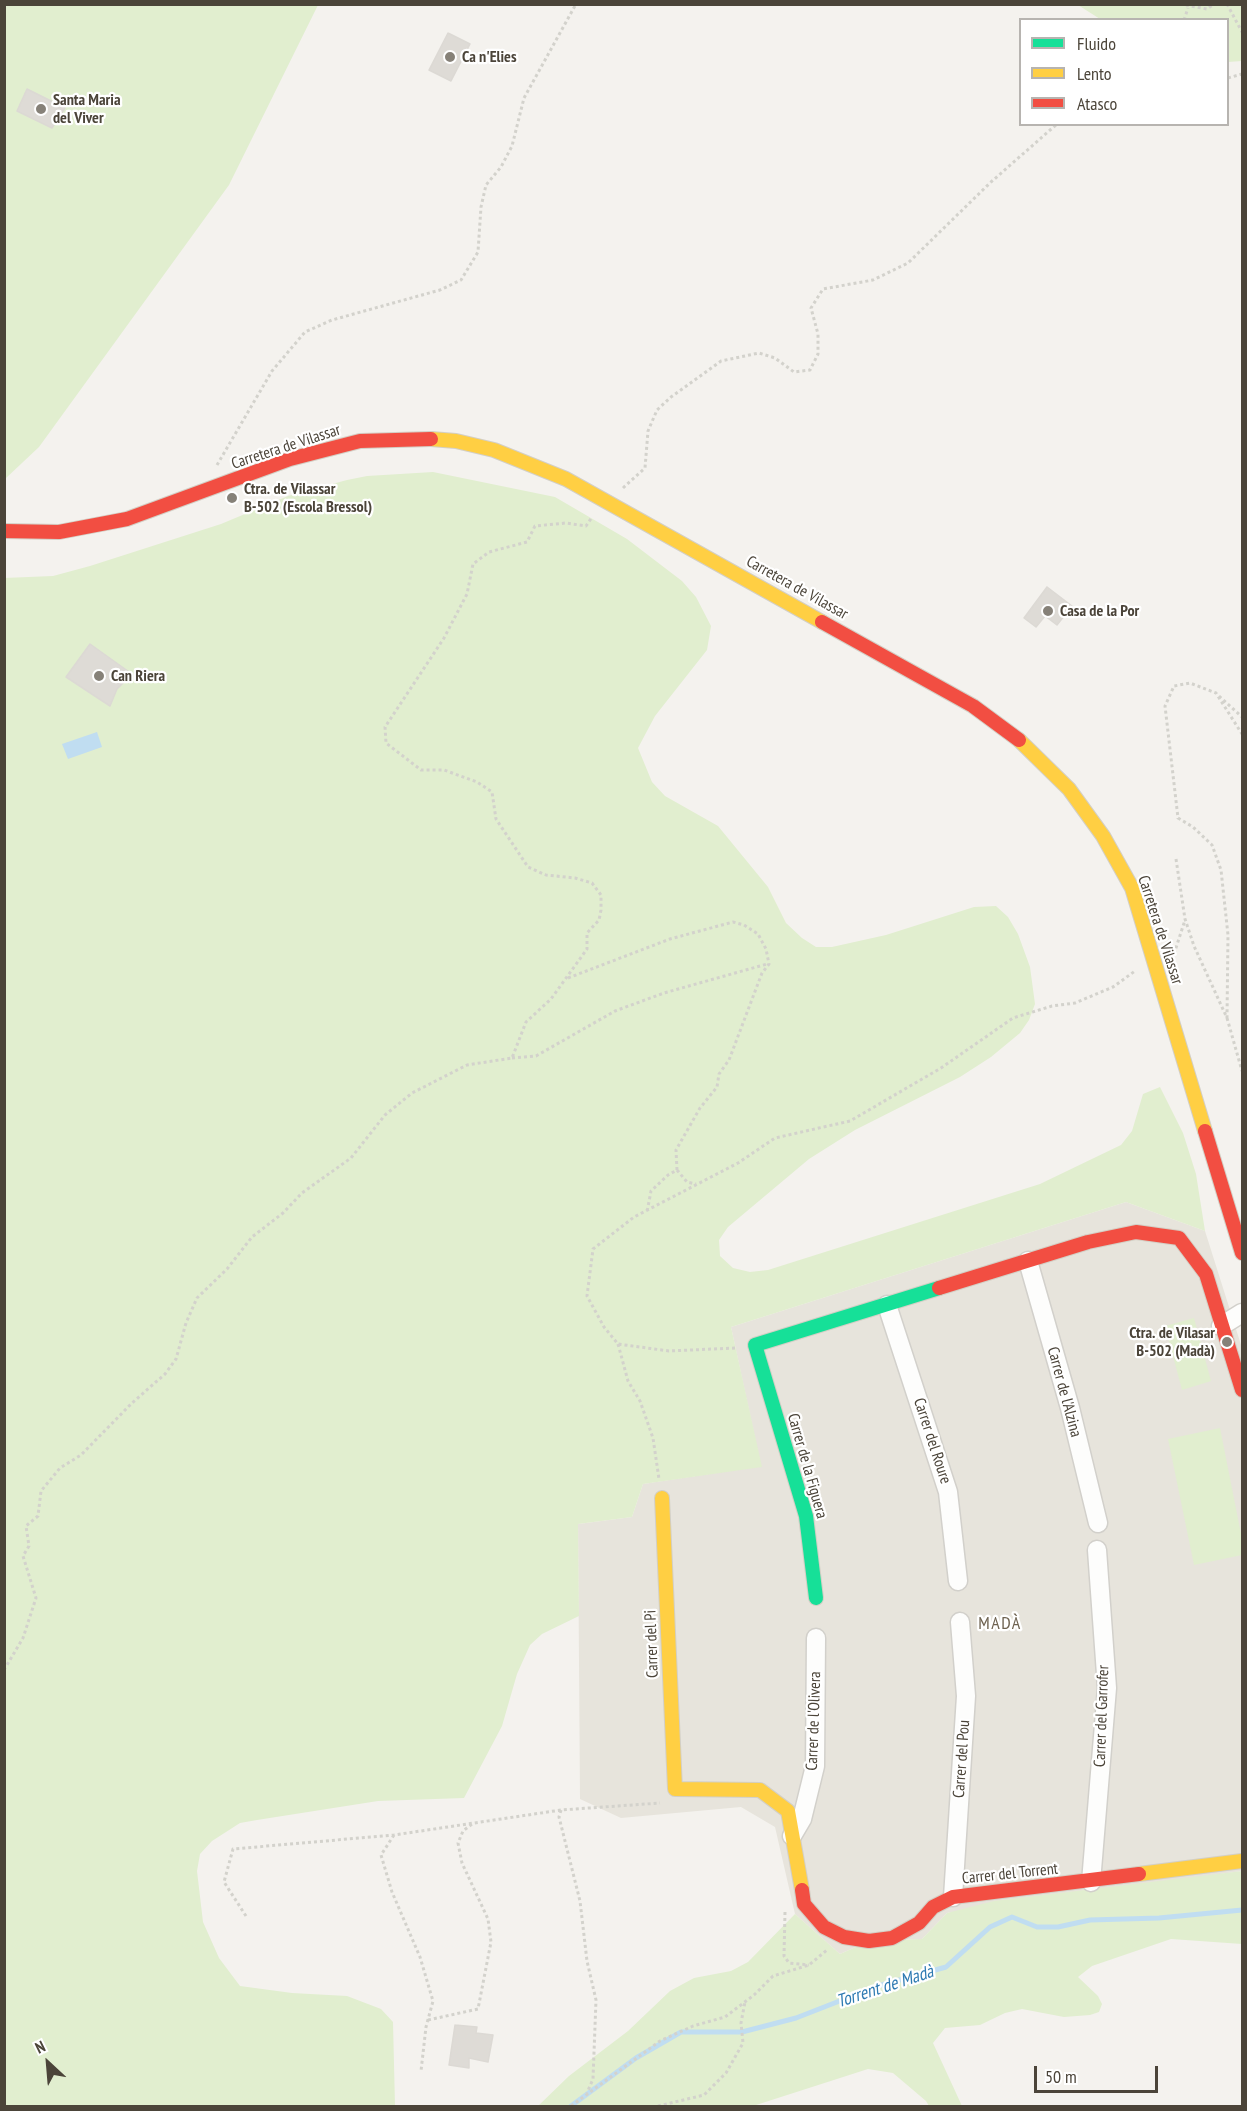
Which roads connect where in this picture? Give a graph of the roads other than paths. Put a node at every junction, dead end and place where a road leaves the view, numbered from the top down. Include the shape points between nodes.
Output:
1 (4, 531) edge
2 (1242, 1253) edge
3 (1028, 1261) junction
4 (887, 1305) junction
5 (1242, 1313) edge
6 (1221, 1326) junction
7 (1241, 1380) edge
8 (662, 1498) road end
9 (1098, 1523) dead end
10 (1097, 1550) dead end
11 (957, 1581) dead end
12 (816, 1598) dead end
13 (960, 1622) dead end
14 (816, 1638) dead end
15 (675, 1789) joint
16 (792, 1836) junction
17 (1242, 1861) edge
18 (1091, 1882) junction
19 (952, 1897) junction

1 - 2 street, Carretera de Vilassar via 59,531 127,519 290,459 360,441 456,441 532,463 973,706 1023,743 1069,789 1103,836 1132,888
3 - 4 street
3 - 6 street via 1136,1232 1179,1238 1206,1274
3 - 9 street, Carrer de l'Alzina
4 - 11 street, Carrer del Roure via 948,1492
4 - 12 street, Carrer de la Figuera via 755,1346 806,1516
5 - 6 street
6 - 7 street
8 - 15 street, Carrer del Pi
10 - 18 street, Carrer del Garrofer via 1107,1688
13 - 19 street, Carrer del Pou via 966,1696
14 - 16 street, Carrer de l'Olivera via 815,1766 802,1819
15 - 16 street, Carrer del Torrent via 760,1790 788,1811
16 - 19 street, Carrer del Torrent via 804,1904 824,1927 844,1936 869,1941 892,1938 920,1923 933,1907
17 - 18 street, Carrer del Torrent
18 - 19 street, Carrer del Torrent

